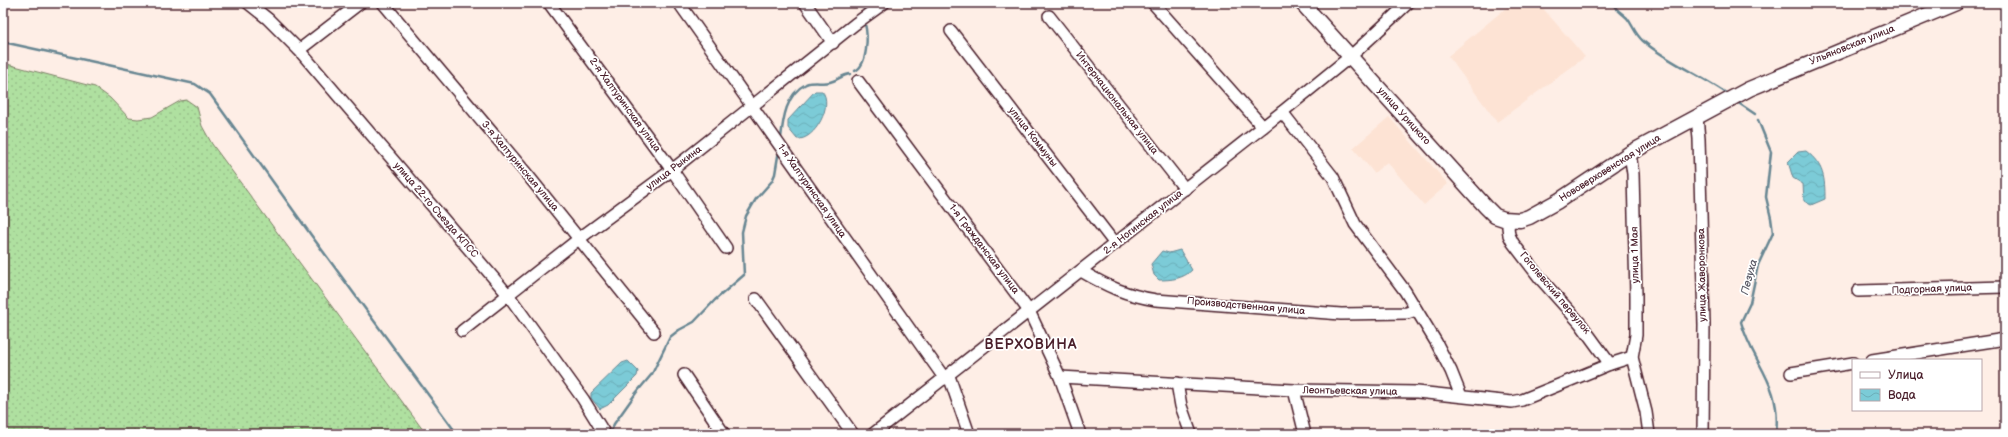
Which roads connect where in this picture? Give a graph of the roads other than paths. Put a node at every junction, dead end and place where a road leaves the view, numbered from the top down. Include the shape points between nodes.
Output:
1 (248, 3) edge
2 (360, 3) edge
3 (383, 3) edge
4 (549, 3) edge
5 (680, 3) edge
6 (805, 3) edge
7 (884, 3) edge
8 (1153, 3) edge
9 (1302, 3) edge
10 (1408, 3) edge
11 (1956, 3) edge
12 (1049, 16) dead end
13 (951, 31) dead end
14 (833, 43) junction
15 (299, 50) junction
16 (1351, 56) junction
17 (858, 81) dead end
18 (1749, 89) joint
19 (752, 107) junction
20 (1282, 112) junction
21 (1696, 116) junction
22 (1263, 127) junction
23 (1630, 153) junction
24 (672, 170) junction
25 (1185, 189) junction
26 (1511, 220) junction
27 (580, 238) junction
28 (1115, 244) junction
29 (726, 248) dead end
30 (1080, 271) junction
31 (2005, 287) edge
32 (1858, 291) dead end
33 (509, 296) junction
34 (756, 299) dead end
35 (1416, 310) junction
36 (1029, 311) junction
37 (462, 331) dead end
38 (654, 332) dead end
39 (2005, 339) edge
40 (1632, 357) junction
41 (1878, 359) edge
42 (1852, 363) edge
43 (1610, 364) junction
44 (1791, 373) dead end
45 (684, 375) dead end
46 (947, 377) junction
47 (1060, 377) junction
48 (1177, 383) junction
49 (1294, 390) junction
50 (1461, 396) junction
51 (604, 433) dead end
52 (724, 434) edge
53 (853, 434) edge
54 (873, 434) edge
55 (969, 434) edge
56 (1080, 434) edge
57 (1191, 434) edge
58 (1305, 434) edge
59 (1649, 434) edge
60 (1703, 434) edge

1 - 15 street, улица 22-го Съезда КПСС
2 - 15 street
3 - 27 street, 3-я Халтуринская улица
4 - 24 street, 2-я Халтуринская улица
5 - 19 street, 1-я Халтуринская улица
6 - 14 street
7 - 14 street, улица Рыкина
8 - 22 street
9 - 16 main road, улица Урицкого
10 - 16 street, 2-я Ногинская улица
11 - 18 main road, Ульяновская улица
12 - 25 street, Интернациональная улица
13 - 28 street, улица Коммуны
14 - 19 street, улица Рыкина
15 - 33 street, улица 22-го Съезда КПСС
16 - 20 street, 2-я Ногинская улица
16 - 26 main road, улица Урицкого via 1486,207 1496,216
17 - 36 street, 1-я Гражданская улица
18 - 21 main road, Нововерховенская улица
19 - 24 street, улица Рыкина
19 - 46 street, 1-я Халтуринская улица
20 - 22 street, 2-я Ногинская улица
20 - 35 street via 1333,177 1355,224 1405,291
21 - 23 main road, Нововерховенская улица
21 - 60 street, улица Жаворонкова via 1699,139 1703,302
22 - 25 street, 2-я Ногинская улица
23 - 26 main road, Нововерховенская улица via 1541,211 1520,220
23 - 40 street, улица 1 Мая via 1633,174 1636,295 1636,335
24 - 27 street, улица Рыкина
24 - 29 street, 2-я Халтуринская улица
25 - 28 street, 2-я Ногинская улица
26 - 43 street, Гоголевский переулок via 1508,227 1513,243 1580,323
27 - 33 street, улица Рыкина
27 - 38 street, 3-я Халтуринская улица
28 - 30 street, 2-я Ногинская улица
30 - 35 street, Производственная улица via 1110,287 1134,296 1156,300 1341,314 1407,313
30 - 36 street, 2-я Ногинская улица
31 - 32 street, Подгорная улица
33 - 37 street, улица Рыкина
33 - 51 street, улица 22-го Съезда КПСС via 583,399
34 - 53 street
35 - 50 street via 1451,371
36 - 46 street, 2-я Ногинская улица
36 - 47 street, 1-я Гражданская улица
39 - 41 street
40 - 43 street, Леонтьевская улица
40 - 59 street
42 - 44 street
43 - 50 street, Леонтьевская улица via 1555,388 1512,402
45 - 52 street
46 - 54 street, 2-я Ногинская улица
46 - 55 street, 1-я Халтуринская улица
47 - 48 street, Леонтьевская улица
47 - 56 street, 1-я Гражданская улица
48 - 49 street, Леонтьевская улица
48 - 57 street via 1181,406
49 - 50 street, Леонтьевская улица via 1417,392
49 - 58 street

